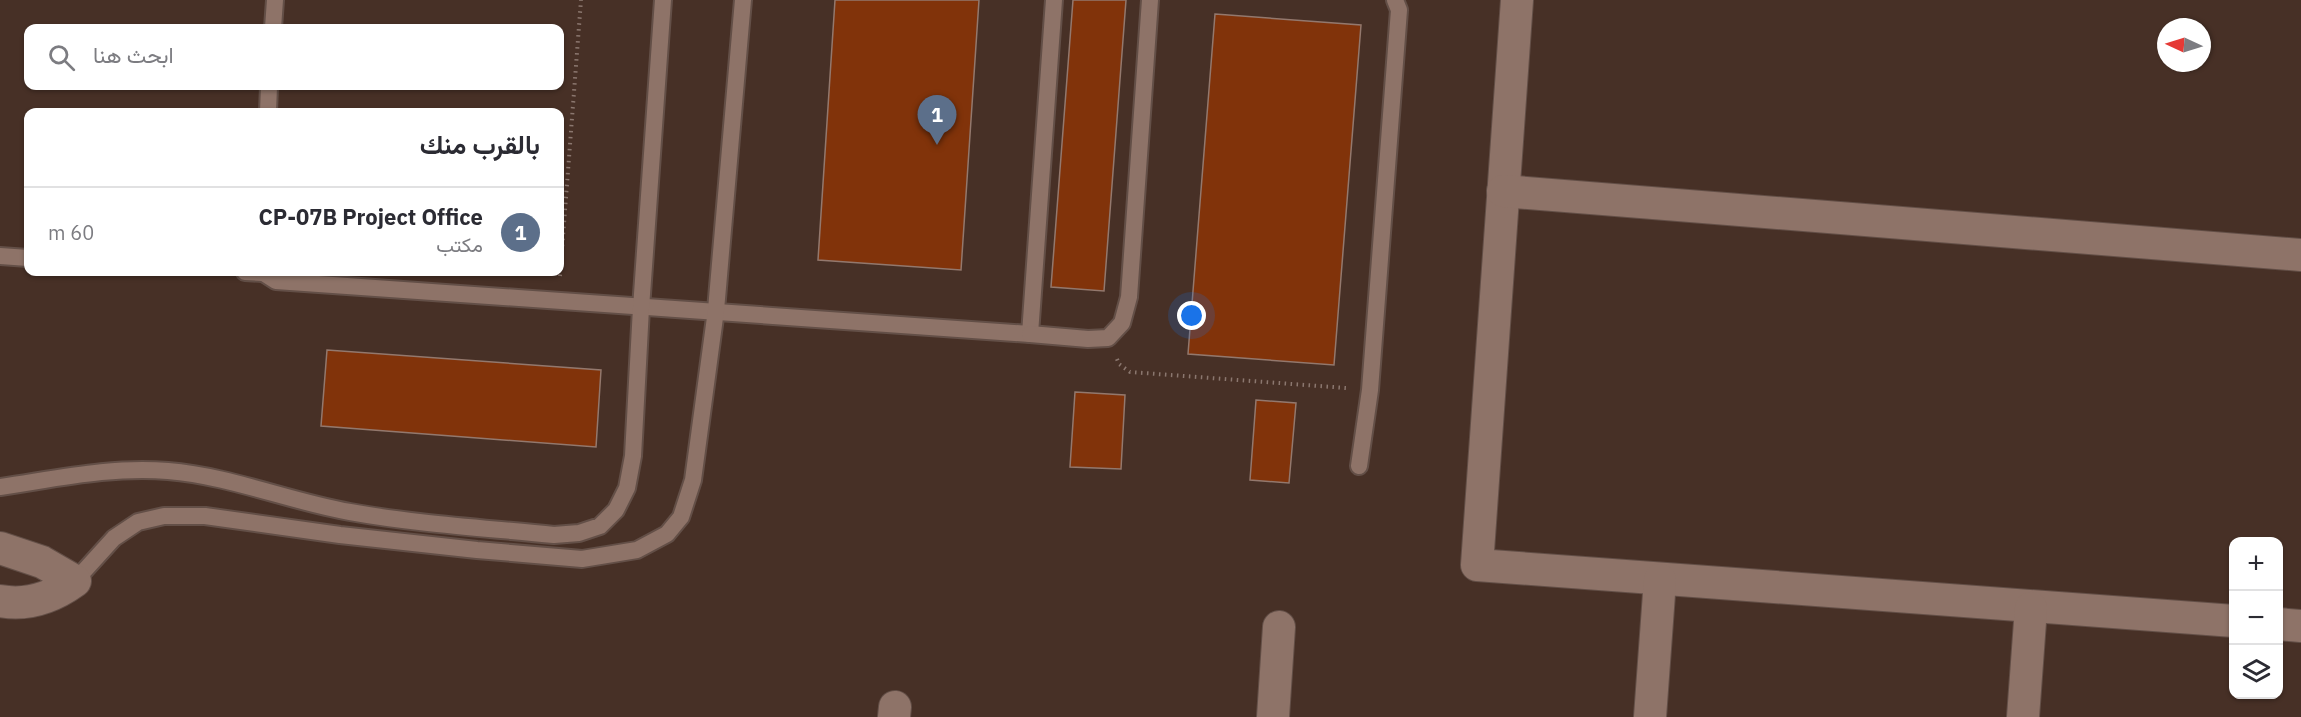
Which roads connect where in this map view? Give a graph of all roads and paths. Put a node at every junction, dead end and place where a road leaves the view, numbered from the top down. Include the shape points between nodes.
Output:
1 (275, 0) edge
2 (581, 0) edge
3 (663, 0) edge
4 (743, 0) edge
5 (1054, 0) edge
6 (1150, 0) edge
7 (1395, 0) edge
8 (1517, 0) edge
9 (273, 24) edge
10 (269, 90) edge
11 (267, 108) edge
12 (1503, 191) junction
13 (564, 222) edge
14 (2301, 255) edge
15 (0, 256) edge
16 (24, 258) edge
17 (268, 276) edge
18 (560, 276) edge
19 (558, 301) junction
20 (641, 308) junction
21 (716, 310) junction
22 (1030, 334) junction
23 (1108, 338) junction
24 (1370, 390) junction
25 (1359, 466) dead end
26 (0, 487) edge
27 (480, 527) junction
28 (0, 548) edge
29 (477, 550) junction
30 (1660, 580) junction
31 (75, 581) junction
32 (0, 601) edge
33 (2031, 608) junction
34 (2229, 621) edge
35 (2283, 624) edge
36 (2301, 626) edge
37 (1279, 627) dead end
38 (1272, 717) edge
39 (1650, 717) edge
40 (2023, 717) edge

1 - 9 lane
2 - 13 path
3 - 20 lane
4 - 21 lane
5 - 22 lane
6 - 23 lane via 1129,297 1122,323
7 - 24 lane via 1399,10
8 - 12 street
10 - 11 lane
12 - 14 street
12 - 30 street via 1477,565
15 - 16 lane
17 - 19 lane via 276,281
18 - 19 path
19 - 20 lane
20 - 21 lane
20 - 27 lane via 633,456 627,488 616,510 600,526 579,533 554,535
21 - 22 lane
21 - 29 lane via 693,480 681,517 667,534 637,550 582,559
22 - 23 lane
23 - 24 path via 1119,364 1130,372
24 - 25 lane
26 - 27 lane via 104,473 166,471 203,475 350,512
27 - 29 lane
28 - 31 street via 42,562
29 - 31 lane via 205,516 164,516 138,522 114,538
30 - 33 street
30 - 39 street
31 - 32 street via 40,599
33 - 34 street
33 - 40 street
35 - 36 street
37 - 38 street

